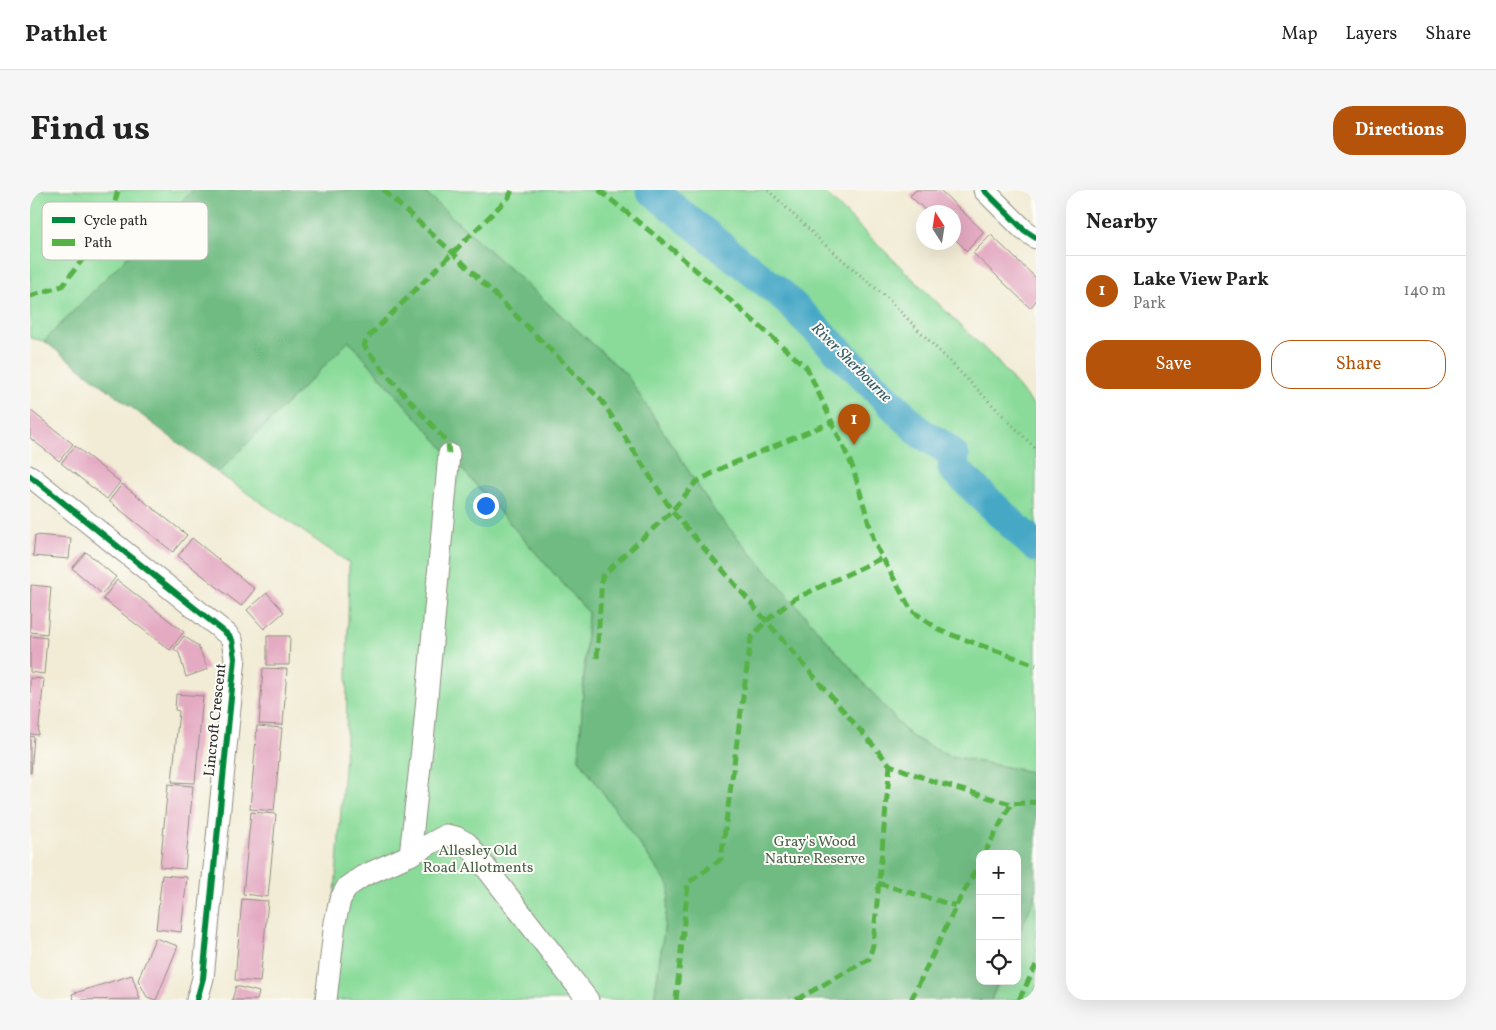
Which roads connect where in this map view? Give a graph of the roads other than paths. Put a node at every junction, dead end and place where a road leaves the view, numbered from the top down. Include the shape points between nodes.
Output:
1 (984, 190) edge
2 (1036, 238) edge
3 (449, 454) dead end
4 (30, 476) edge
5 (410, 855) junction
6 (197, 1000) edge
7 (326, 1000) edge
8 (588, 1000) edge

1 - 2 street
3 - 5 street
4 - 6 street, Lincroft Crescent via 232,640 235,658 203,978
5 - 7 street via 363,876 347,887 335,922
5 - 8 street via 446,835 467,843

